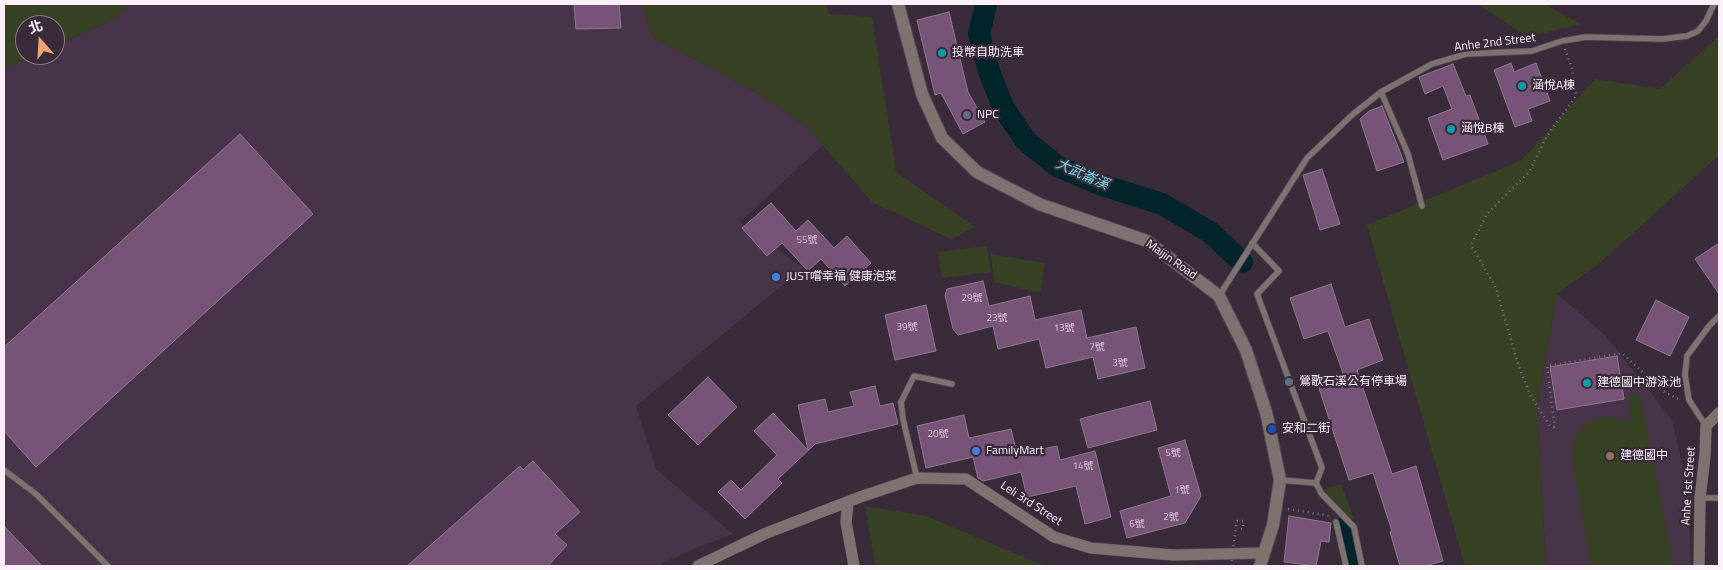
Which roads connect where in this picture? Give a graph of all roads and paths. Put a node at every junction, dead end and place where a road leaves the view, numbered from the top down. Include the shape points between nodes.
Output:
1 (898, 4) edge
2 (1714, 4) edge
3 (1562, 41) junction
4 (1381, 92) junction
5 (1422, 206) dead end
6 (1252, 243) junction
7 (1222, 290) junction
8 (1719, 316) edge
9 (952, 384) dead end
10 (1694, 407) junction
11 (1719, 413) edge
12 (1706, 426) junction
13 (4, 470) edge
14 (917, 478) junction
15 (1280, 480) junction
16 (1316, 483) junction
17 (1700, 498) junction
18 (1719, 498) edge
19 (848, 502) junction
20 (1288, 509) dead end
21 (1336, 522) joint
22 (1237, 529) dead end
23 (1264, 552) junction
24 (108, 566) edge
25 (698, 566) edge
26 (854, 566) edge
27 (1231, 566) edge
28 (1260, 566) edge
29 (1346, 566) edge
30 (1362, 566) edge
31 (1699, 566) edge

1 - 7 street, Maijin Road via 922,94 942,138 977,172 1039,204 1147,241
2 - 3 lane, Anhe 2nd Street via 1698,31 1688,36 1586,37
3 - 4 lane, Anhe 2nd Street via 1532,51 1466,54 1432,64
3 - 10 path via 1572,68 1576,96 1547,136 1529,172 1487,214 1471,245 1496,288 1530,395 1550,426 1554,427 1554,421 1546,366 1622,353 1663,391
4 - 5 lane via 1408,154
4 - 6 lane, Anhe 2nd Street via 1307,158
6 - 7 lane, Anhe 2nd Street
6 - 16 lane via 1279,271 1257,294 1322,468
7 - 15 street, Maijin Road via 1266,412
8 - 10 lane via 1687,356 1685,375 1689,400
9 - 14 lane via 914,376 901,402
10 - 12 lane
11 - 12 street
12 - 17 street, Anhe 1st Street
13 - 24 lane via 36,494
14 - 19 street, Leli 3rd Street
14 - 23 street, Leli 3rd Street via 966,479 1054,537 1091,548 1174,555
15 - 16 lane
15 - 23 street, Maijin Road via 1278,504
16 - 30 lane via 1321,493 1354,527
17 - 18 lane
17 - 31 street, Anhe 1st Street
19 - 25 street, Leli 3rd Street via 764,534
19 - 26 street via 846,522
20 - 21 path via 1332,516
21 - 29 lane
22 - 27 path, bridge via 1242,529 1243,521 1237,521
23 - 28 street, Maijin Road

